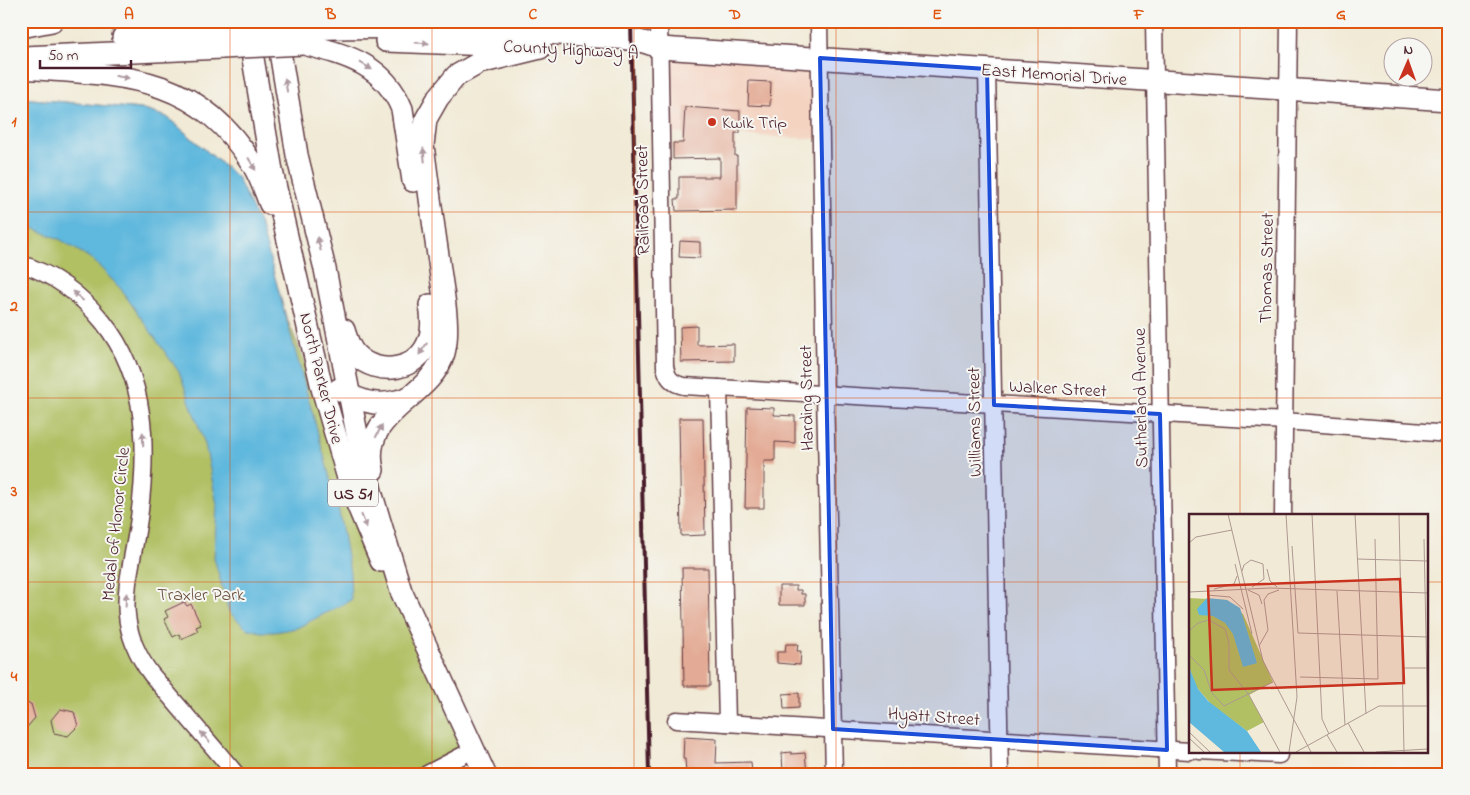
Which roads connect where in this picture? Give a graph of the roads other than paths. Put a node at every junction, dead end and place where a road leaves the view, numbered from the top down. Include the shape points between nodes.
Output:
1 (52, 21) edge
2 (246, 21) edge
3 (275, 21) edge
4 (329, 21) edge
5 (525, 21) edge
6 (659, 21) edge
7 (819, 21) edge
8 (1154, 21) edge
9 (1289, 21) edge
10 (21, 27) edge
11 (569, 34) junction
12 (303, 36) junction
13 (221, 40) junction
14 (21, 42) edge
15 (540, 48) junction
16 (660, 48) junction
17 (21, 57) edge
18 (820, 58) junction
19 (21, 68) edge
20 (987, 69) junction
21 (1155, 80) junction
22 (1288, 89) junction
23 (1449, 100) edge
24 (292, 254) junction
25 (21, 264) edge
26 (326, 270) junction
27 (312, 344) junction
28 (668, 377) joint
29 (719, 388) junction
30 (825, 394) junction
31 (349, 395) junction
32 (412, 396) junction
33 (994, 405) junction
34 (1160, 414) junction
35 (1284, 421) junction
36 (1449, 434) edge
37 (379, 512) junction
38 (1283, 514) edge
39 (458, 716) junction
40 (676, 720) dead end
41 (727, 723) junction
42 (833, 729) junction
43 (999, 740) junction
44 (474, 750) junction
45 (1166, 750) junction
46 (1189, 751) edge
47 (1239, 752) edge
48 (1279, 753) edge
49 (236, 774) edge
50 (427, 774) edge
51 (486, 774) edge
52 (834, 774) edge
53 (1000, 774) edge
54 (1167, 774) edge

1 - 10 main road
2 - 24 main road, North Parker Drive / US 51 via 272,171
26 -> 3 main road, North Parker Drive / US 51 via 297,155
4 - 12 main road
5 - 11 main road
6 - 16 street, Railroad Street
7 - 18 street, Harding Street
8 - 21 street, Sutherland Avenue
9 - 22 street, Thomas Street
11 - 12 main road, County Highway A via 428,28
11 - 16 main road, County Highway A via 647,41
12 - 13 main road, County Highway A, bridge
12 -> 15 main road, County Highway A
12 -> 26 main road via 378,73 392,89 402,109 432,317 429,341 418,356 403,366 382,369 363,361 347,342
13 - 14 main road, County Highway A
13 - 17 main road, County Highway A
15 - 16 main road, County Highway A via 646,54
32 -> 15 main road via 438,367 446,334 423,146 426,119 456,76 478,63
16 - 18 main road, East Memorial Drive
16 - 28 street, Railroad Street via 665,366
18 - 20 main road, East Memorial Drive
18 - 30 street, Harding Street
19 -> 24 main road via 146,81 209,112 225,127 254,167
20 - 21 main road, East Memorial Drive
20 - 33 street, Williams Street
21 - 22 main road, East Memorial Drive
21 - 34 street, Sutherland Avenue
22 - 23 main road, East Memorial Drive
22 - 35 street, Thomas Street
24 - 27 main road, North Parker Drive / US 51
49 -> 25 street, Medal of Honor Circle via 151,674 130,635 126,609 139,518 144,439 140,401 125,357 115,337 74,292 52,277
26 - 31 main road, North Parker Drive / US 51
27 - 31 main road via 329,379
27 -> 39 main road, North Parker Drive / US 51 via 352,492 375,548
28 - 29 street, Walker Street via 678,385
29 - 30 street, Walker Street
29 - 41 street
30 - 33 street, Walker Street
30 - 42 street, Harding Street
31 - 32 main road via 385,403
31 - 37 main road, North Parker Drive / US 51
37 -> 32 main road via 371,462 377,431
33 - 34 street, Walker Street
33 - 43 street, Williams Street
34 - 35 street, Walker Street
34 - 45 street, Sutherland Avenue
35 - 36 street, Walker Street
35 - 38 street, Thomas Street
37 - 39 main road, North Parker Drive / US 51 via 401,591
39 - 44 main road, North Parker Drive / US 51
40 - 41 street, Hyatt Street
41 - 42 street, Hyatt Street
42 - 43 street, Hyatt Street
42 - 52 street, Harding Street
43 - 45 street, Hyatt Street
43 - 53 street, Williams Street
44 - 50 street
44 - 51 main road, North Parker Drive / US 51
45 - 46 street, Hyatt Street
45 - 54 street, Sutherland Avenue
47 - 48 street

